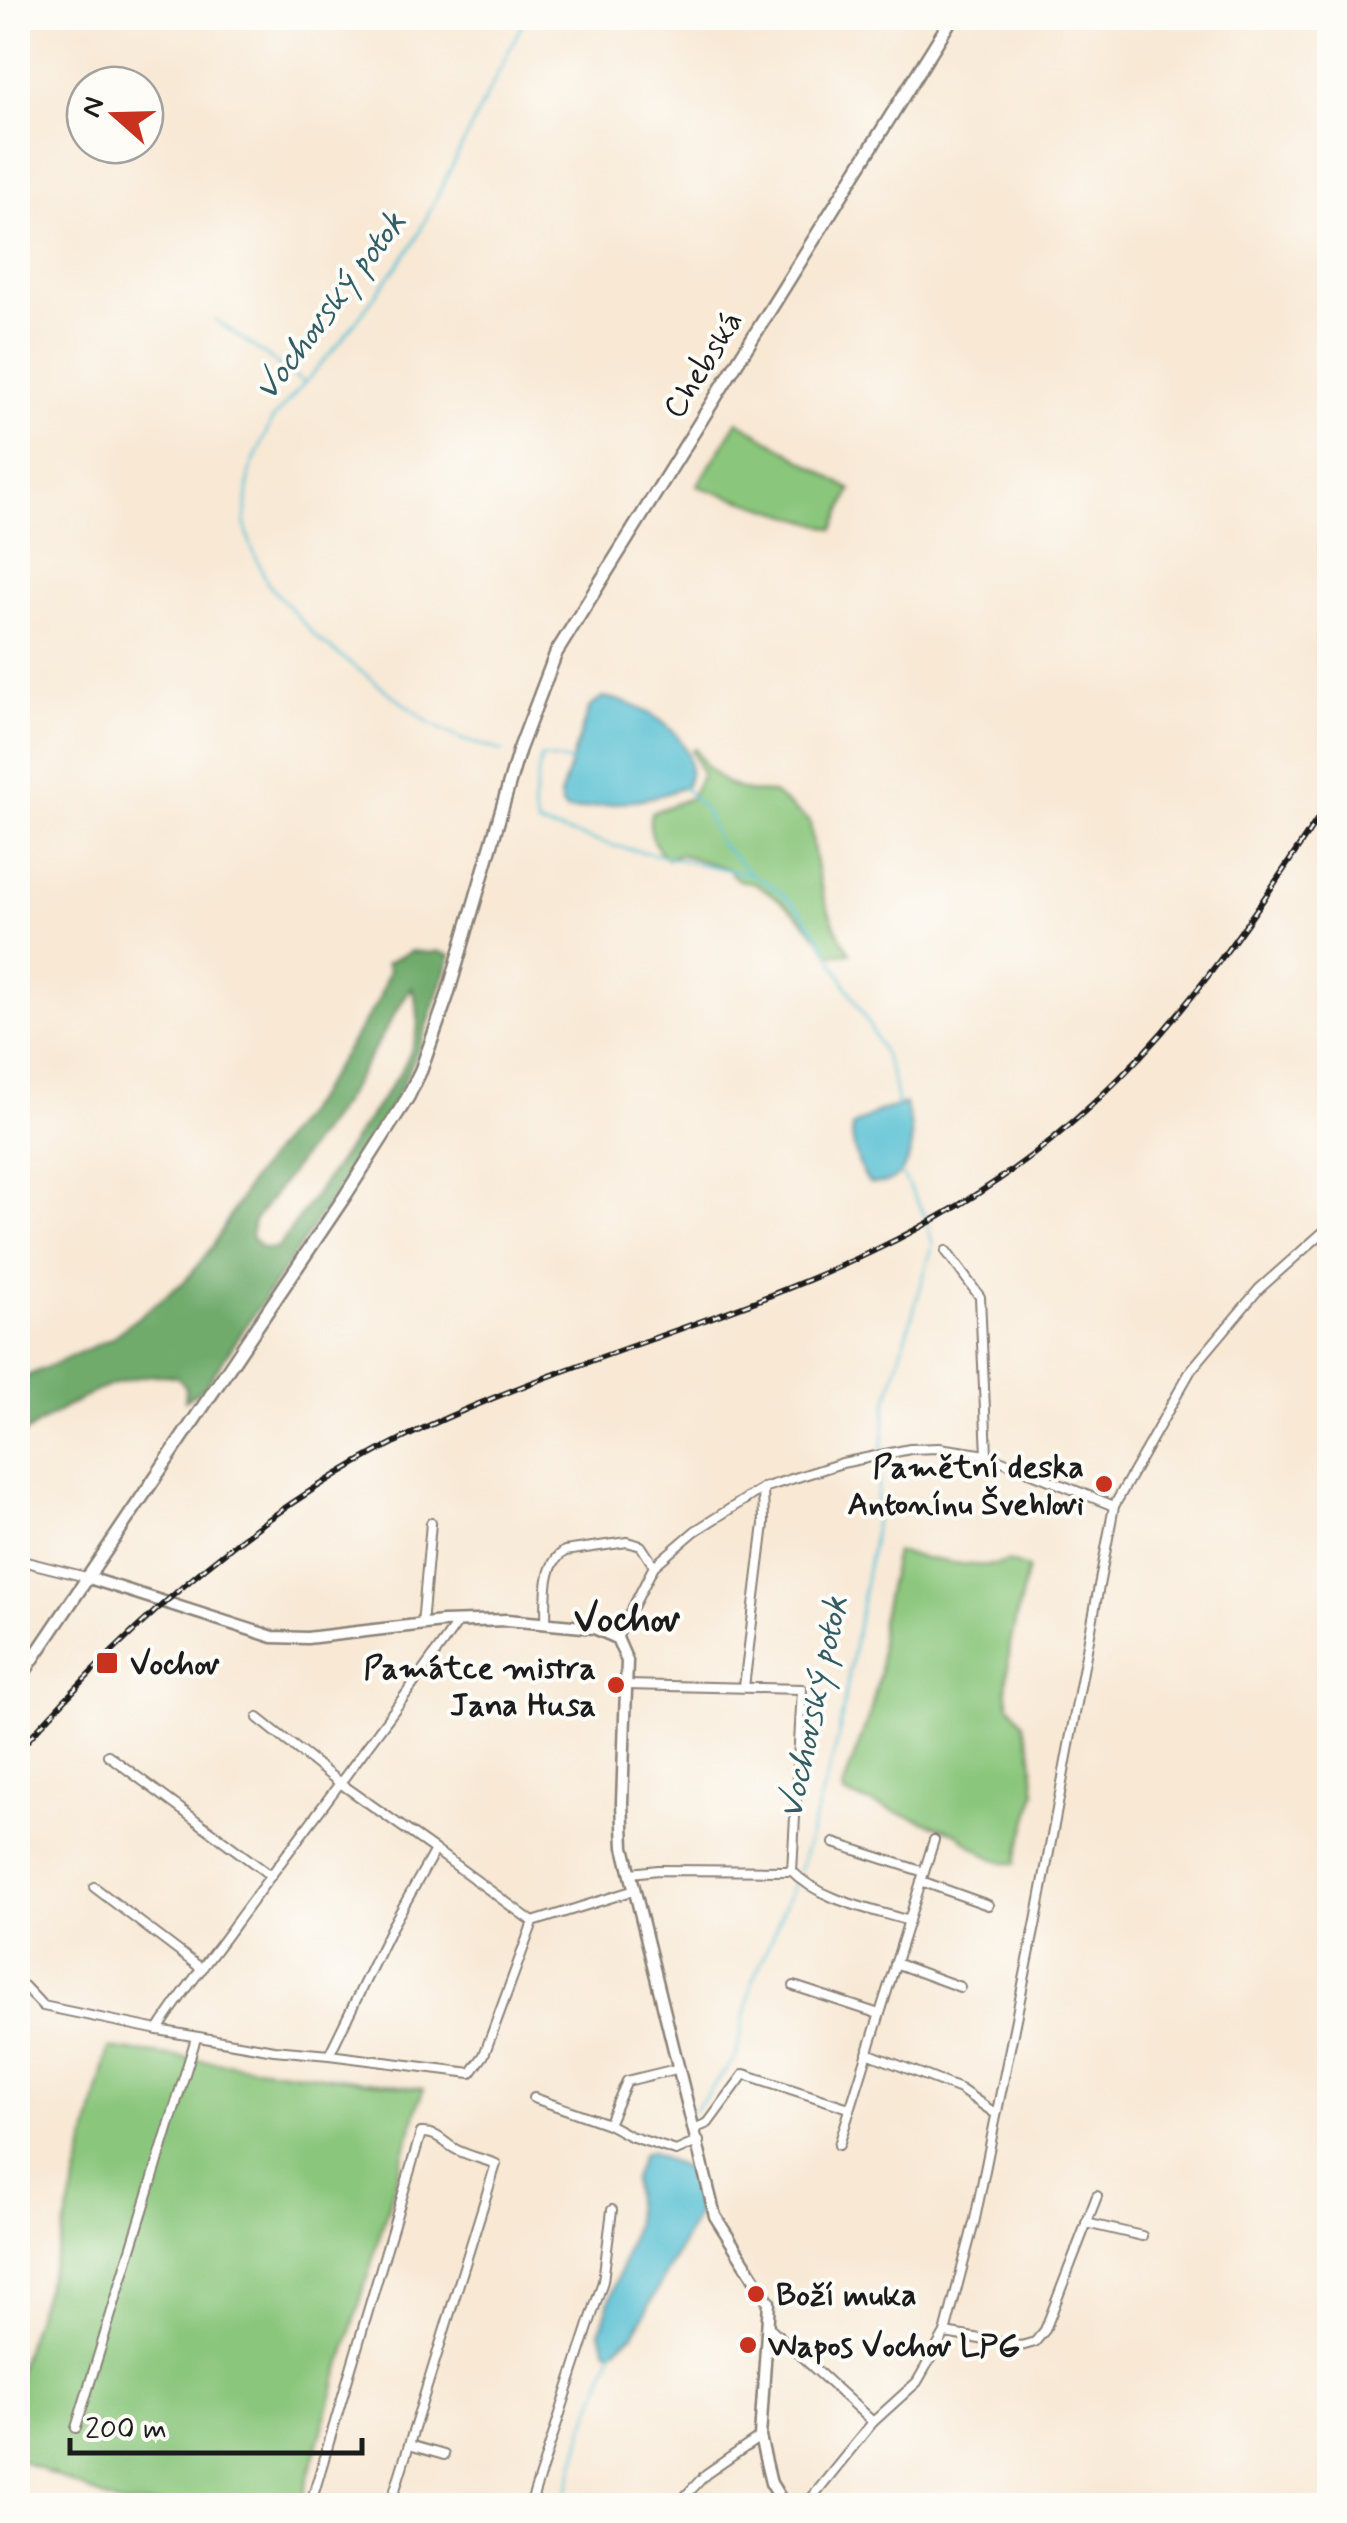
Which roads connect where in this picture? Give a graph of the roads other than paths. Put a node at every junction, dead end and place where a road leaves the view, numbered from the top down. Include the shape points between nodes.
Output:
1 (952, 18) edge
2 (1330, 1226) edge
3 (946, 1251) dead end
4 (987, 1455) junction
5 (763, 1488) junction
6 (1114, 1506) junction
7 (431, 1523) dead end
8 (18, 1560) edge
9 (654, 1566) junction
10 (86, 1577) junction
11 (458, 1622) junction
12 (546, 1624) junction
13 (422, 1625) junction
14 (617, 1638) junction
15 (18, 1681) edge
16 (626, 1684) junction
17 (744, 1688) junction
18 (258, 1718) dead end
19 (108, 1755) dead end
20 (340, 1784) junction
21 (934, 1840) dead end
22 (834, 1843) dead end
23 (435, 1850) junction
24 (792, 1870) junction
25 (631, 1873) junction
26 (270, 1876) junction
27 (923, 1876) junction
28 (94, 1887) dead end
29 (635, 1890) junction
30 (988, 1906) dead end
31 (908, 1921) junction
32 (533, 1922) junction
33 (895, 1963) junction
34 (202, 1969) junction
35 (24, 1986) dead end
36 (794, 1986) dead end
37 (960, 1987) dead end
38 (879, 2014) junction
39 (158, 2030) junction
40 (196, 2038) junction
41 (867, 2052) junction
42 (328, 2055) junction
43 (680, 2068) junction
44 (534, 2098) dead end
45 (849, 2108) junction
46 (996, 2114) junction
47 (608, 2124) junction
48 (696, 2128) junction
49 (699, 2141) junction
50 (838, 2145) dead end
51 (1097, 2196) dead end
52 (612, 2210) dead end
53 (1086, 2223) junction
54 (1142, 2236) dead end
55 (767, 2324) junction
56 (945, 2333) junction
57 (873, 2422) junction
58 (76, 2428) dead end
59 (760, 2437) junction
60 (409, 2444) junction
61 (444, 2455) dead end
62 (310, 2506) edge
63 (390, 2506) edge
64 (530, 2506) edge
65 (676, 2506) edge
66 (785, 2506) edge
67 (806, 2506) edge

1 - 10 main road, Chebská via 556,653 518,754 447,998 408,1097
2 - 6 street via 1259,1288 1191,1370
3 - 4 street via 980,1297
4 - 5 street via 910,1448
4 - 6 street
5 - 9 street
5 - 17 street
6 - 46 street
7 - 13 street
8 - 10 street
9 - 12 street via 640,1546 628,1542 558,1555 550,1570
9 - 14 street
10 - 13 street via 274,1637
10 - 15 main road, Chebská
11 - 12 street
11 - 13 street
11 - 20 street
12 - 14 street via 594,1628
14 - 16 street
16 - 17 street
16 - 25 street via 622,1824
17 - 24 street via 802,1688
18 - 20 street
19 - 26 street
20 - 23 street
20 - 26 street
21 - 27 street
22 - 27 street
23 - 32 street
23 - 42 street
24 - 25 street
24 - 31 street via 835,1897
25 - 29 street
26 - 34 street
27 - 30 street
27 - 31 street
28 - 34 street
29 - 32 street
29 - 43 street
31 - 33 street
32 - 42 street via 484,2056 471,2073
33 - 37 street
33 - 38 street
34 - 39 street
35 - 39 street via 43,2006
36 - 38 street
38 - 41 street
39 - 40 street
40 - 42 street
40 - 58 street
41 - 45 street
41 - 46 street via 960,2090
43 - 47 street via 626,2082
43 - 48 street
44 - 47 street
45 - 48 street via 744,2074 708,2124
45 - 50 street
46 - 56 street
47 - 49 street via 676,2151
48 - 49 street
49 - 55 street via 716,2216 769,2302
51 - 53 street
52 - 64 street via 603,2281
53 - 54 street
53 - 56 street via 1034,2342 1021,2346
55 - 57 street
55 - 59 street
56 - 57 street via 917,2382
57 - 67 street
59 - 65 street via 706,2474
59 - 66 street via 770,2482
60 - 61 street
60 - 62 street via 496,2164 426,2132
60 - 63 street

